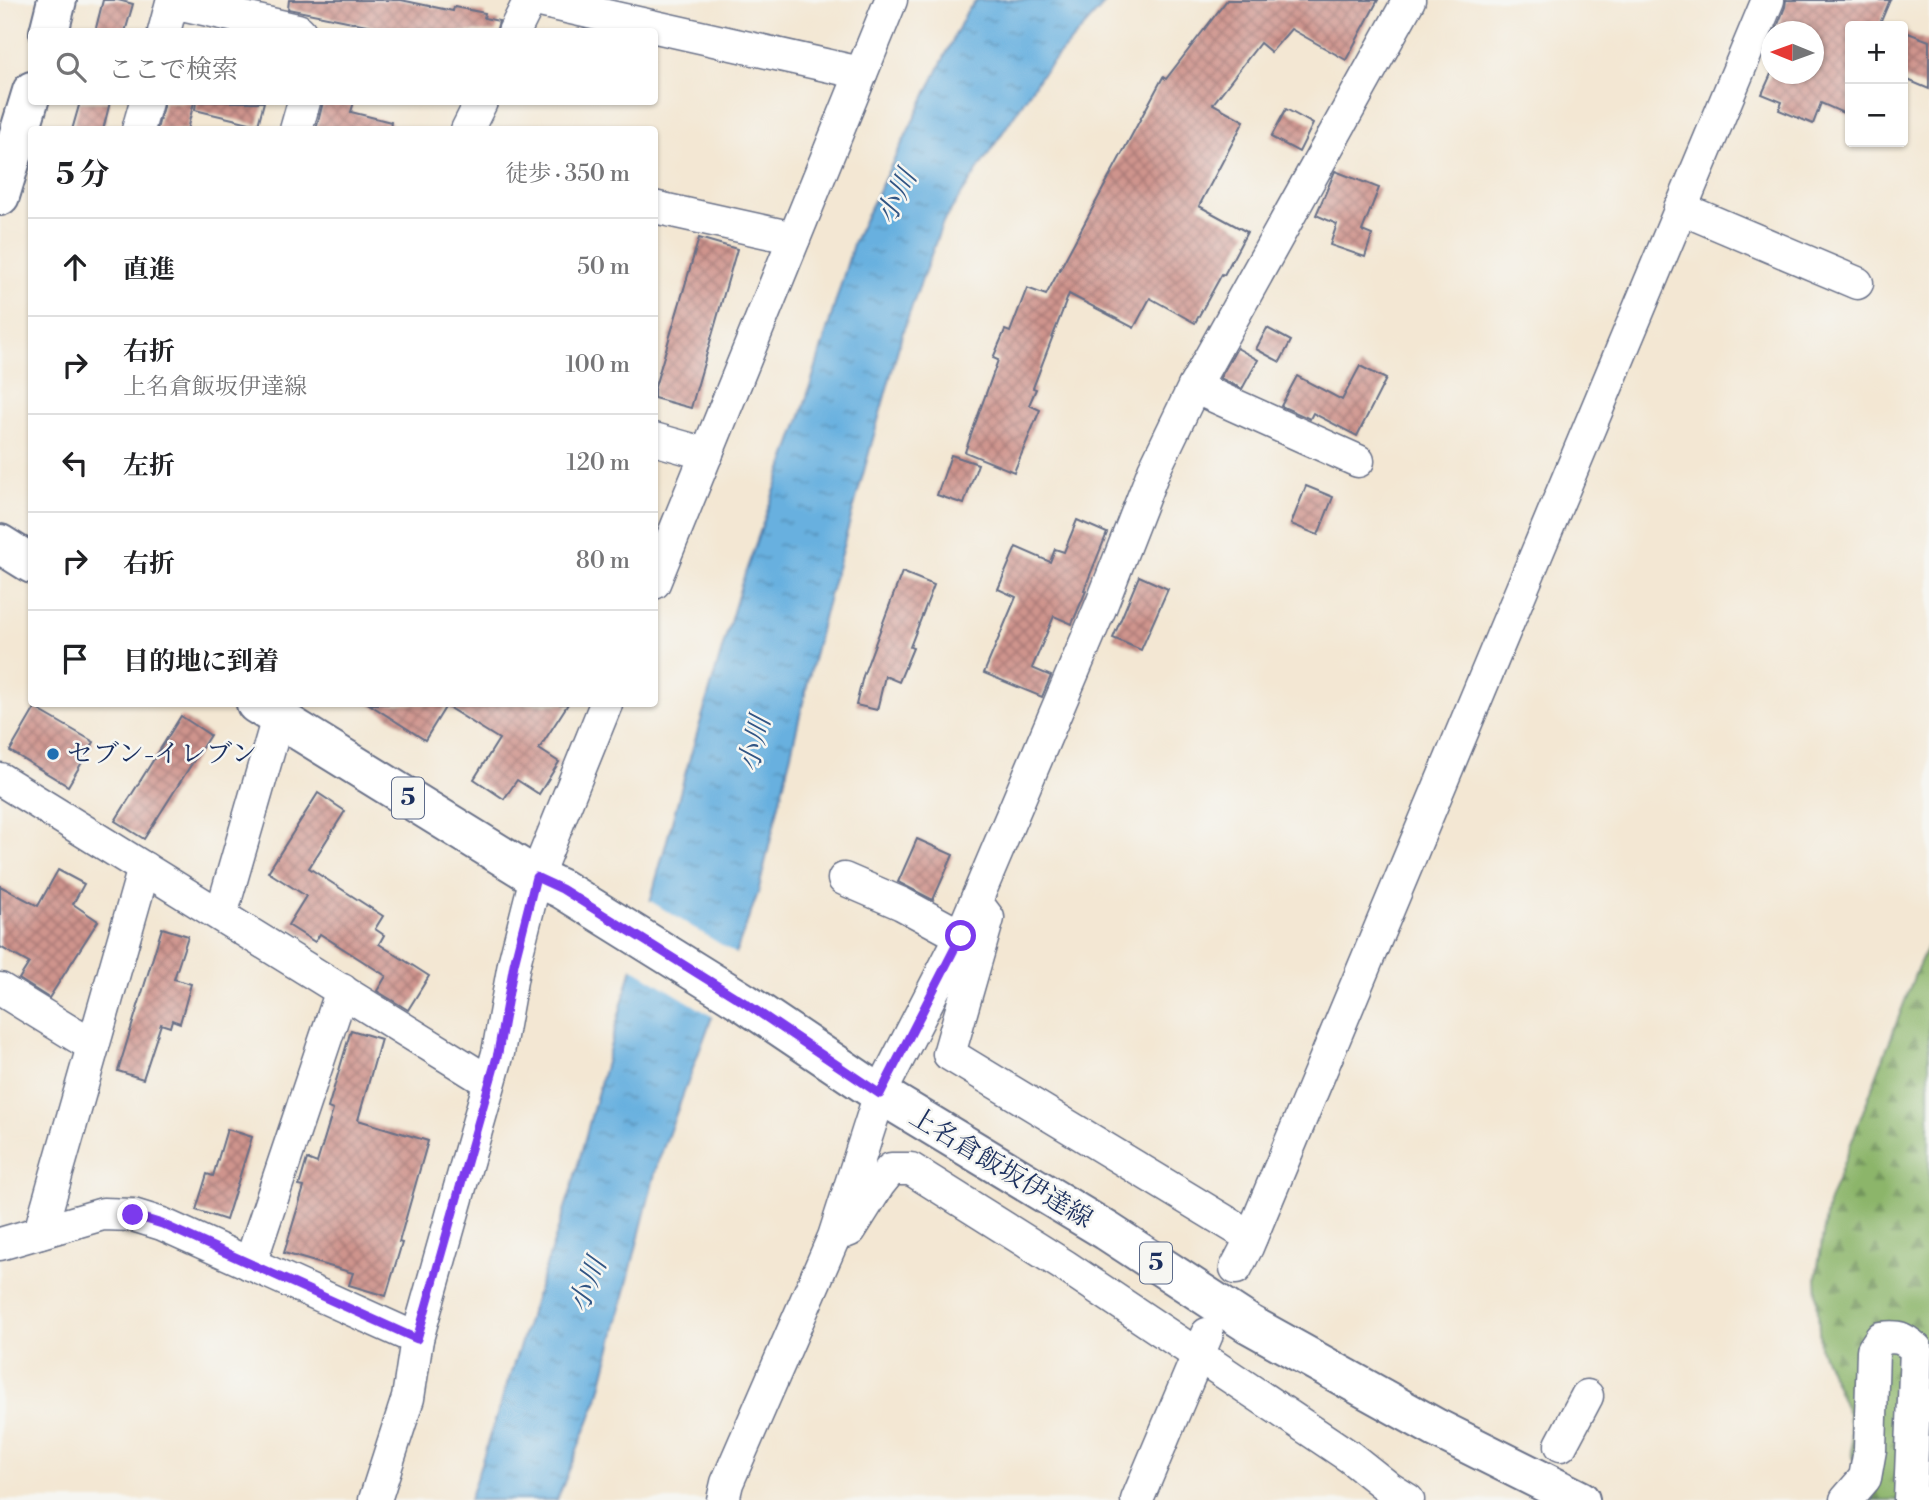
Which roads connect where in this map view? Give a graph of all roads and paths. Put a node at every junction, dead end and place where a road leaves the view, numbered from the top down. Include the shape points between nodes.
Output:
1 (57, 0) edge
2 (530, 0) edge
3 (535, 0) edge
4 (891, 0) edge
5 (1409, 0) edge
6 (1768, 0) edge
7 (167, 11) edge
8 (50, 28) edge
9 (275, 28) edge
10 (516, 28) edge
11 (861, 73) junction
12 (28, 104) edge
13 (145, 105) edge
14 (303, 105) edge
15 (480, 105) edge
16 (139, 126) edge
17 (297, 126) edge
18 (469, 126) edge
19 (0, 196) edge
20 (658, 208) edge
21 (1680, 208) junction
22 (794, 238) junction
23 (1857, 283) dead end
24 (1194, 387) junction
25 (658, 440) edge
26 (707, 454) junction
27 (1358, 461) dead end
28 (0, 544) edge
29 (28, 562) edge
30 (658, 573) edge
31 (605, 707) edge
32 (272, 708) edge
33 (0, 779) edge
34 (144, 868) junction
35 (844, 878) dead end
36 (549, 883) junction
37 (976, 901) junction
38 (221, 915) junction
39 (961, 936) junction
40 (0, 989) edge
41 (342, 990) junction
42 (93, 1046) junction
43 (489, 1082) junction
44 (880, 1094) junction
45 (40, 1233) junction
46 (834, 1237) junction
47 (1251, 1237) junction
48 (0, 1244) edge
49 (250, 1264) junction
50 (1236, 1268) dead end
51 (417, 1339) junction
52 (1203, 1344) junction
53 (1587, 1396) dead end
54 (1561, 1445) dead end
55 (375, 1500) edge
56 (723, 1500) edge
57 (1137, 1500) edge
58 (1408, 1500) edge
59 (1580, 1500) edge
60 (1846, 1500) edge
61 (1910, 1500) edge

1 - 8 main road
2 - 10 street
3 - 11 street
4 - 11 street
5 - 24 street
6 - 21 street
7 - 9 street
11 - 22 street
12 - 19 main road
13 - 16 street
14 - 17 street
15 - 18 street
20 - 22 street
21 - 23 street
21 - 47 street
22 - 26 street
24 - 27 street
24 - 37 street via 1154,470
25 - 26 street
26 - 30 street
28 - 29 main road
31 - 36 street
32 - 36 main road, 上名倉飯坂伊達線 / 5
32 - 38 street
33 - 34 street
34 - 38 street
34 - 42 street
35 - 39 street
36 - 43 street via 514,964
36 - 44 main road, 上名倉飯坂伊達線 / 5 via 745,1003
37 - 39 street
37 - 47 street via 988,918 950,1054
38 - 41 street
39 - 44 street
40 - 42 street
41 - 43 street
41 - 49 street
42 - 45 street
43 - 51 street
44 - 46 street
44 - 59 main road, 上名倉飯坂伊達線 / 5 via 1107,1231 1249,1324 1436,1428
45 - 48 street
45 - 49 street via 103,1214 133,1215
46 - 52 street via 850,1230 891,1169 911,1169 1065,1266
46 - 56 street
47 - 50 street
49 - 51 street
51 - 55 street via 408,1398
52 - 57 street
52 - 58 street
53 - 54 street
60 - 61 street via 1865,1478 1873,1350 1881,1339 1894,1337 1916,1349

